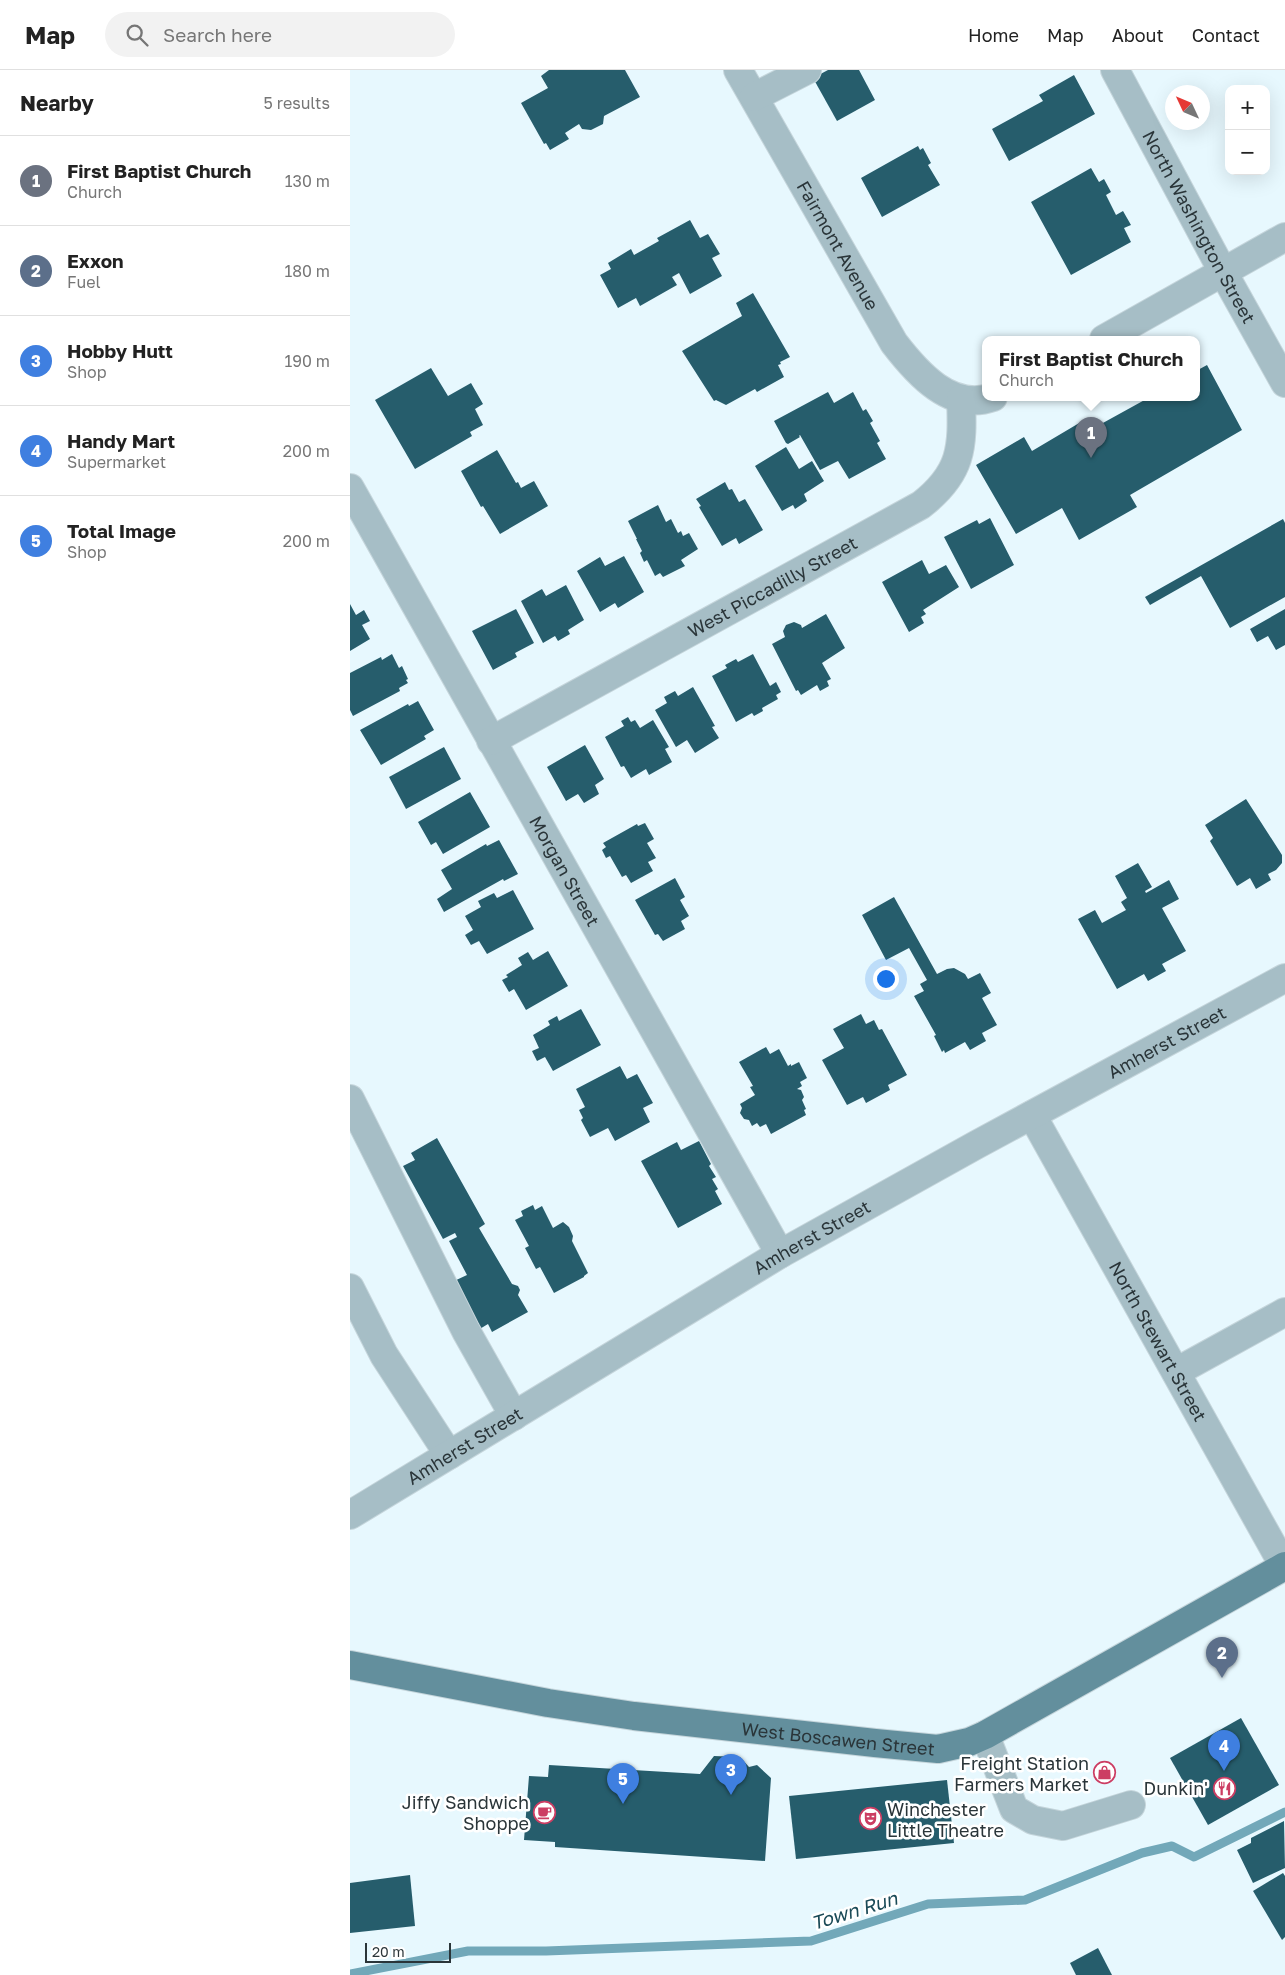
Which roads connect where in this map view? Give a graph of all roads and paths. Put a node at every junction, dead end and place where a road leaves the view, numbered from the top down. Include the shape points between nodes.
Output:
1 (738, 70) edge
2 (807, 70) edge
3 (1115, 70) edge
4 (754, 97) junction
5 (1285, 238) edge
6 (1223, 272) junction
7 (1109, 336) edge
8 (1285, 383) edge
9 (961, 399) junction
10 (982, 400) edge
11 (350, 488) edge
12 (491, 741) junction
13 (1285, 978) edge
14 (350, 1099) edge
15 (1032, 1116) junction
16 (780, 1254) junction
17 (350, 1288) edge
18 (1285, 1312) edge
19 (1176, 1372) junction
20 (514, 1416) junction
21 (449, 1455) junction
22 (350, 1515) edge
23 (1285, 1567) edge
24 (352, 1666) edge
25 (986, 1735) junction
26 (1131, 1805) dead end

1 - 4 street, Fairmont Avenue
2 - 4 street
3 - 6 street, North Washington Street
4 - 9 street, Fairmont Avenue via 894,343 914,369 940,391
5 - 6 street
6 - 7 street
6 - 8 street, North Washington Street
9 - 10 street
9 - 12 street, West Piccadilly Street via 961,450 949,476 921,505
11 - 12 street, Morgan Street
12 - 16 street, Morgan Street
13 - 15 street, Amherst Street
14 - 20 street via 466,1331
15 - 16 street, Amherst Street
15 - 19 street, North Stewart Street
16 - 20 street, Amherst Street
17 - 21 street via 384,1355
18 - 19 street
19 - 23 street, North Stewart Street
20 - 21 street, Amherst Street
21 - 22 street, Amherst Street
23 - 25 main road, West Boscawen Street
24 - 25 main road, West Boscawen Street via 634,1716 875,1744 938,1749
25 - 26 street via 1014,1809 1033,1820 1063,1826

